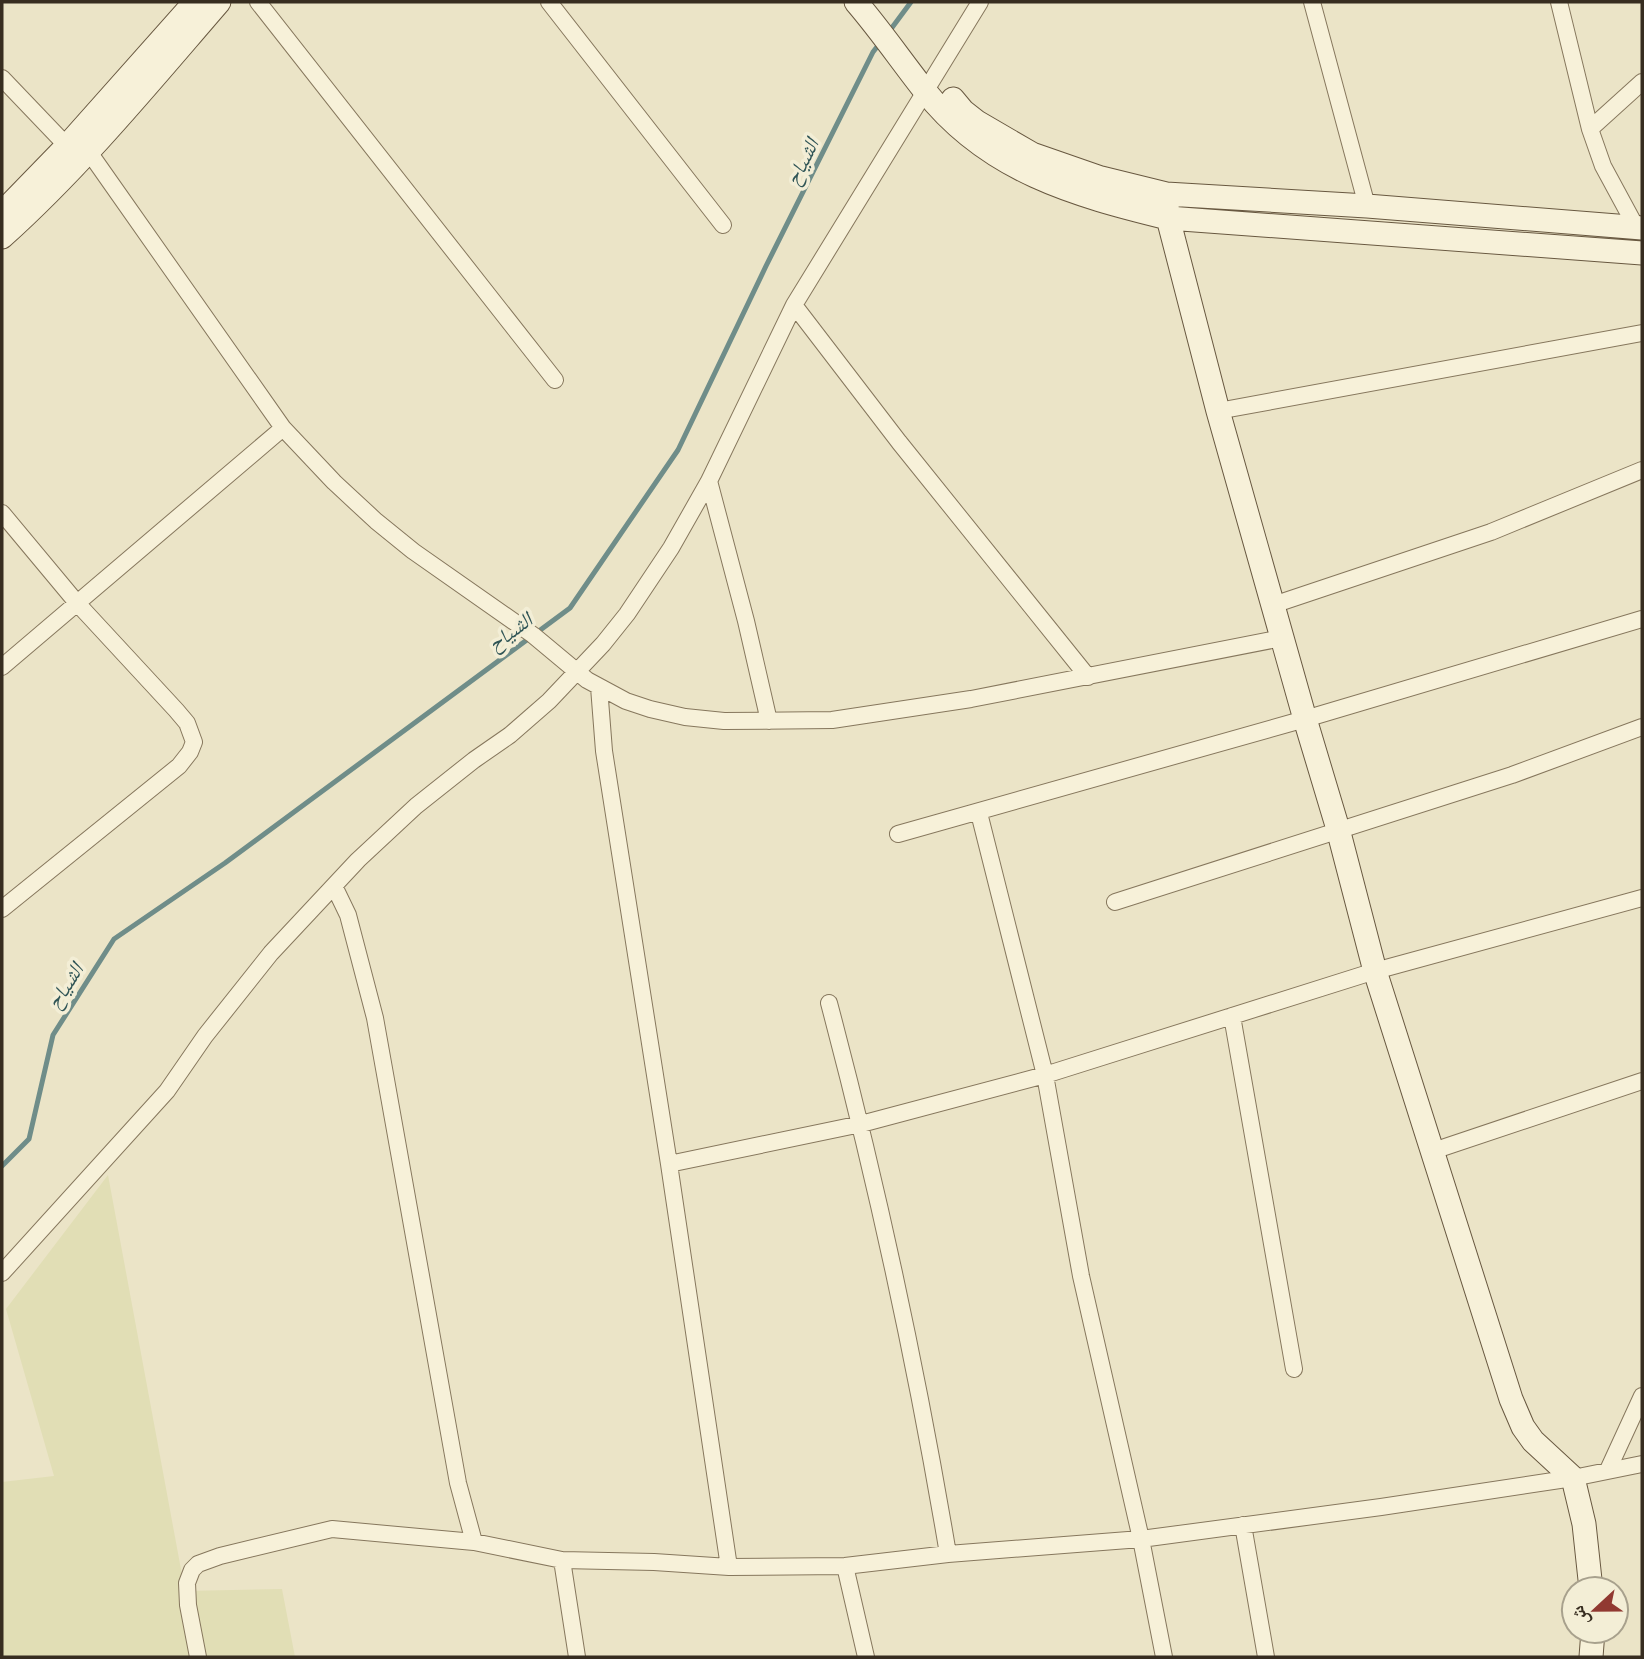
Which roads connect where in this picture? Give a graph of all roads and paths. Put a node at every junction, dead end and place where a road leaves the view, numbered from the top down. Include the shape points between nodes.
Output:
1 (195, 2) edge
2 (219, 2) edge
3 (258, 2) edge
4 (549, 2) edge
5 (856, 2) edge
6 (980, 2) edge
7 (1312, 2) edge
8 (1559, 2) edge
9 (878, 12) edge
10 (2, 78) edge
11 (1642, 82) edge
12 (929, 85) junction
13 (8, 96) edge
14 (1590, 129) junction
15 (78, 149) junction
16 (1167, 194) junction
17 (1367, 206) junction
18 (2, 212) edge
19 (1168, 218) junction
20 (723, 225) dead end
21 (1640, 232) edge
22 (2, 237) edge
23 (1642, 253) edge
24 (794, 305) junction
25 (1642, 333) edge
26 (555, 380) dead end
27 (1218, 411) junction
28 (283, 428) junction
29 (1642, 470) edge
30 (709, 481) junction
31 (2, 513) edge
32 (77, 603) junction
33 (1273, 605) junction
34 (1642, 620) edge
35 (1282, 638) junction
36 (2, 667) edge
37 (578, 673) junction
38 (1087, 677) junction
39 (599, 687) junction
40 (1305, 719) junction
41 (769, 721) junction
42 (1642, 727) edge
43 (979, 813) junction
44 (1338, 829) junction
45 (898, 834) dead end
46 (335, 888) junction
47 (1642, 898) edge
48 (1115, 902) dead end
49 (2, 909) edge
50 (1375, 971) junction
51 (830, 1003) dead end
52 (1233, 1016) junction
53 (1045, 1075) junction
54 (1642, 1081) edge
55 (861, 1124) junction
56 (1433, 1152) junction
57 (669, 1164) junction
58 (2, 1273) edge
59 (1294, 1368) dead end
60 (1642, 1396) edge
61 (1642, 1464) edge
62 (1608, 1470) junction
63 (1573, 1478) junction
64 (1242, 1525) junction
65 (1142, 1539) junction
66 (474, 1542) junction
67 (948, 1554) junction
68 (562, 1560) junction
69 (845, 1566) junction
70 (729, 1567) junction
71 (1589, 1575) edge
72 (198, 1657) edge
73 (577, 1657) edge
74 (866, 1657) edge
75 (1164, 1657) edge
76 (1266, 1657) edge

1 - 15 main road
2 - 15 main road
3 - 26 street
4 - 20 street
5 - 9 main road
6 - 12 street
7 - 17 street
8 - 14 street
9 - 12 main road
10 - 13 street
11 - 14 street
12 - 16 main road via 1032,154
12 - 19 main road via 970,137 1001,159 1095,200
12 - 24 street
13 - 15 street
14 - 21 street via 1603,166
15 - 18 main road
15 - 22 main road via 34,208
15 - 28 street
16 - 17 main road
16 - 19 main road
17 - 21 main road
19 - 23 main road
19 - 27 main road
24 - 30 street
24 - 38 street
25 - 27 street
27 - 33 main road
28 - 32 street
28 - 37 street via 376,521
29 - 33 street via 1491,533
30 - 37 street via 627,614
30 - 41 street
31 - 32 street
32 - 36 street
32 - 49 street via 177,710 194,742 179,766
33 - 35 main road
34 - 40 street
35 - 38 street
35 - 40 main road
37 - 39 street
37 - 46 street via 510,735 416,806
38 - 41 street via 897,712
39 - 41 street via 650,709 685,717
39 - 57 street via 604,751
40 - 43 street
40 - 44 main road
42 - 44 street via 1512,775
43 - 45 street
43 - 53 street
44 - 48 street
44 - 50 main road
46 - 58 street via 271,953 167,1091
46 - 66 street via 348,915 374,1018 458,1483
47 - 50 street
50 - 52 street
50 - 56 main road
51 - 55 street
52 - 53 street
52 - 59 street
53 - 55 street
53 - 65 street via 1081,1276
54 - 56 street
55 - 57 street
55 - 67 street via 933,1462
56 - 63 main road via 1523,1427
57 - 70 street
60 - 62 street
61 - 62 street
62 - 63 street
63 - 64 street
63 - 71 main road
64 - 65 street
64 - 76 street
65 - 67 street
65 - 75 street
66 - 68 street
66 - 72 street via 332,1529 205,1560 192,1570 187,1583
67 - 69 street
68 - 70 street
68 - 73 street
69 - 70 street
69 - 74 street

